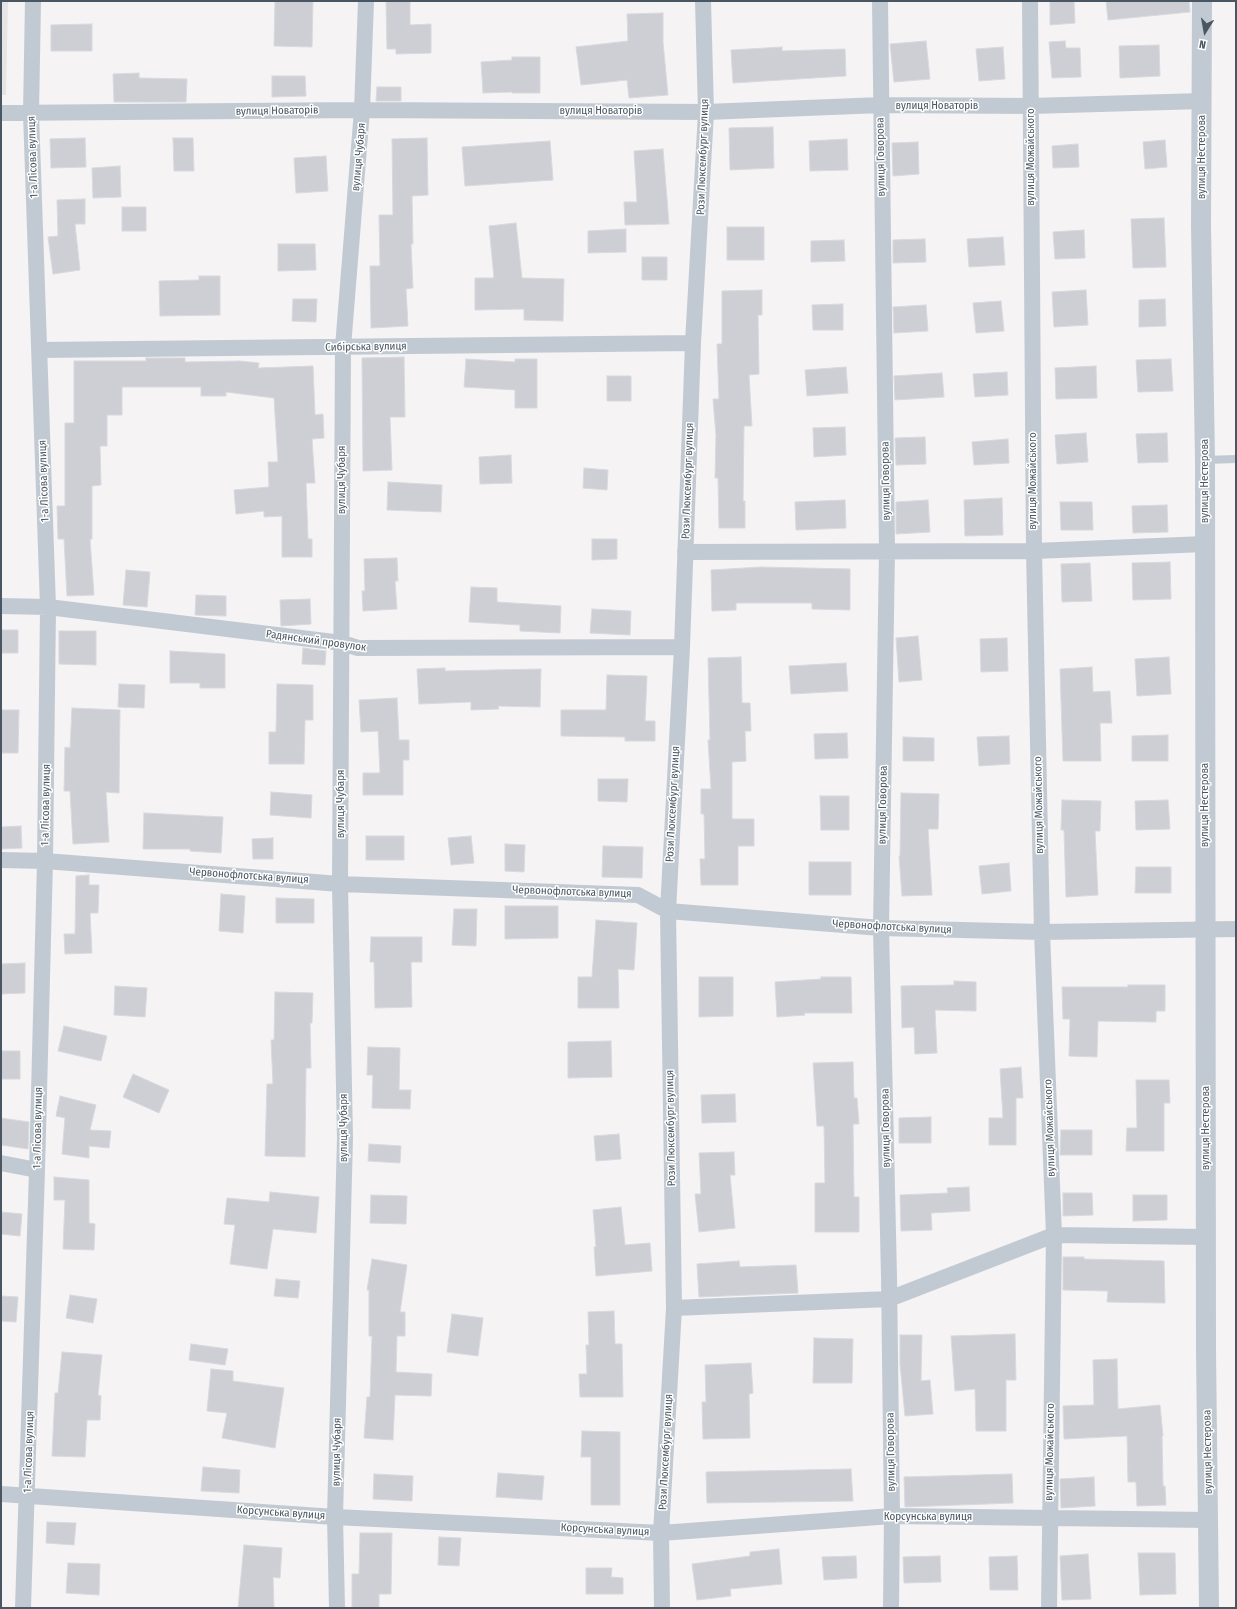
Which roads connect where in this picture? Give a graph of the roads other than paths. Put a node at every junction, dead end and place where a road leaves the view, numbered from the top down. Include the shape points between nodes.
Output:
1 (34, 1) edge
2 (366, 1) edge
3 (703, 1) edge
4 (880, 1) edge
5 (1030, 1) edge
6 (1202, 1) edge
7 (1202, 101) junction
8 (880, 105) junction
9 (1031, 106) junction
10 (362, 110) junction
11 (706, 112) junction
12 (1, 113) edge
13 (31, 113) junction
14 (693, 343) junction
15 (343, 348) junction
16 (39, 350) junction
17 (1205, 460) junction
18 (1236, 460) edge
19 (1205, 544) junction
20 (886, 551) junction
21 (1034, 551) junction
22 (685, 552) junction
23 (1, 606) edge
24 (48, 607) junction
25 (342, 643) junction
26 (682, 647) junction
27 (1, 860) edge
28 (45, 861) junction
29 (340, 884) junction
30 (668, 911) junction
31 (881, 928) junction
32 (1205, 929) junction
33 (1236, 929) edge
34 (1042, 932) junction
35 (1, 1163) edge
36 (37, 1170) junction
37 (1054, 1235) junction
38 (1206, 1238) junction
39 (889, 1299) junction
40 (674, 1308) junction
41 (1, 1494) edge
42 (27, 1496) junction
43 (892, 1516) junction
44 (335, 1517) junction
45 (1049, 1518) junction
46 (1209, 1520) junction
47 (662, 1533) junction
48 (23, 1608) edge
49 (337, 1608) edge
50 (662, 1608) edge
51 (890, 1608) edge
52 (1049, 1608) edge
53 (1209, 1608) edge

1 - 13 street, 1-а Лісова вулиця
2 - 10 street, вулиця Чубаря
3 - 11 street, Рози Люксембург вулиця
4 - 8 street, вулиця Говорова
5 - 9 street, вулиця Можайського
6 - 7 street, вулиця Нестерова
7 - 9 street, вулиця Новаторів
7 - 17 street, вулиця Нестерова via 1201,226
8 - 9 street, вулиця Новаторів
8 - 11 street, вулиця Новаторів
8 - 20 street, вулиця Говорова
9 - 21 street, вулиця Можайського
10 - 11 street, вулиця Новаторів
10 - 13 street, вулиця Новаторів
10 - 15 street, вулиця Чубаря
11 - 14 street, Рози Люксембург вулиця
12 - 13 street, вулиця Новаторів
13 - 16 street, 1-а Лісова вулиця
14 - 15 street, Сибірська вулиця
14 - 22 street, Рози Люксембург вулиця
15 - 16 street, Сибірська вулиця
15 - 25 street, вулиця Чубаря
16 - 24 street, 1-а Лісова вулиця
17 - 18 lane
17 - 19 street, вулиця Нестерова
19 - 21 street
19 - 32 street, вулиця Нестерова
20 - 21 street
20 - 22 street
20 - 31 street, вулиця Говорова
21 - 34 street, вулиця Можайського
22 - 26 street, Рози Люксембург вулиця
23 - 24 street, Радянський провулок
24 - 25 street, Радянський провулок
24 - 28 street, 1-а Лісова вулиця
25 - 26 street, Радянський провулок via 358,648
25 - 29 street, вулиця Чубаря
26 - 30 street, Рози Люксембург вулиця
27 - 28 street, Червонофлотська вулиця
28 - 29 street, Червонофлотська вулиця
28 - 36 street, 1-а Лісова вулиця
29 - 30 street, Червонофлотська вулиця via 638,895
29 - 44 street, вулиця Чубаря via 345,1138
30 - 31 street, Червонофлотська вулиця
30 - 40 street, Рози Люксембург вулиця
31 - 34 street, Червонофлотська вулиця
31 - 39 street, вулиця Говорова
32 - 33 street, Червонофлотська вулиця
32 - 34 street, Червонофлотська вулиця
32 - 38 street, вулиця Нестерова
34 - 37 street, вулиця Можайського
35 - 36 street
36 - 42 street, 1-а Лісова вулиця
37 - 38 street
37 - 39 street
37 - 45 street, вулиця Можайського
38 - 46 street, вулиця Нестерова
39 - 40 street
39 - 43 street, вулиця Говорова
40 - 47 street, Рози Люксембург вулиця
41 - 42 street, Корсунська вулиця
42 - 44 street, Корсунська вулиця
42 - 48 street, 1-а Лісова вулиця
43 - 45 street, Корсунська вулиця
43 - 47 street, Корсунська вулиця
43 - 51 street, вулиця Говорова
44 - 47 street, Корсунська вулиця
44 - 49 street, вулиця Чубаря
45 - 46 street, Корсунська вулиця
45 - 52 street, вулиця Можайського
46 - 53 street, вулиця Нестерова
47 - 50 street, Рози Люксембург вулиця

